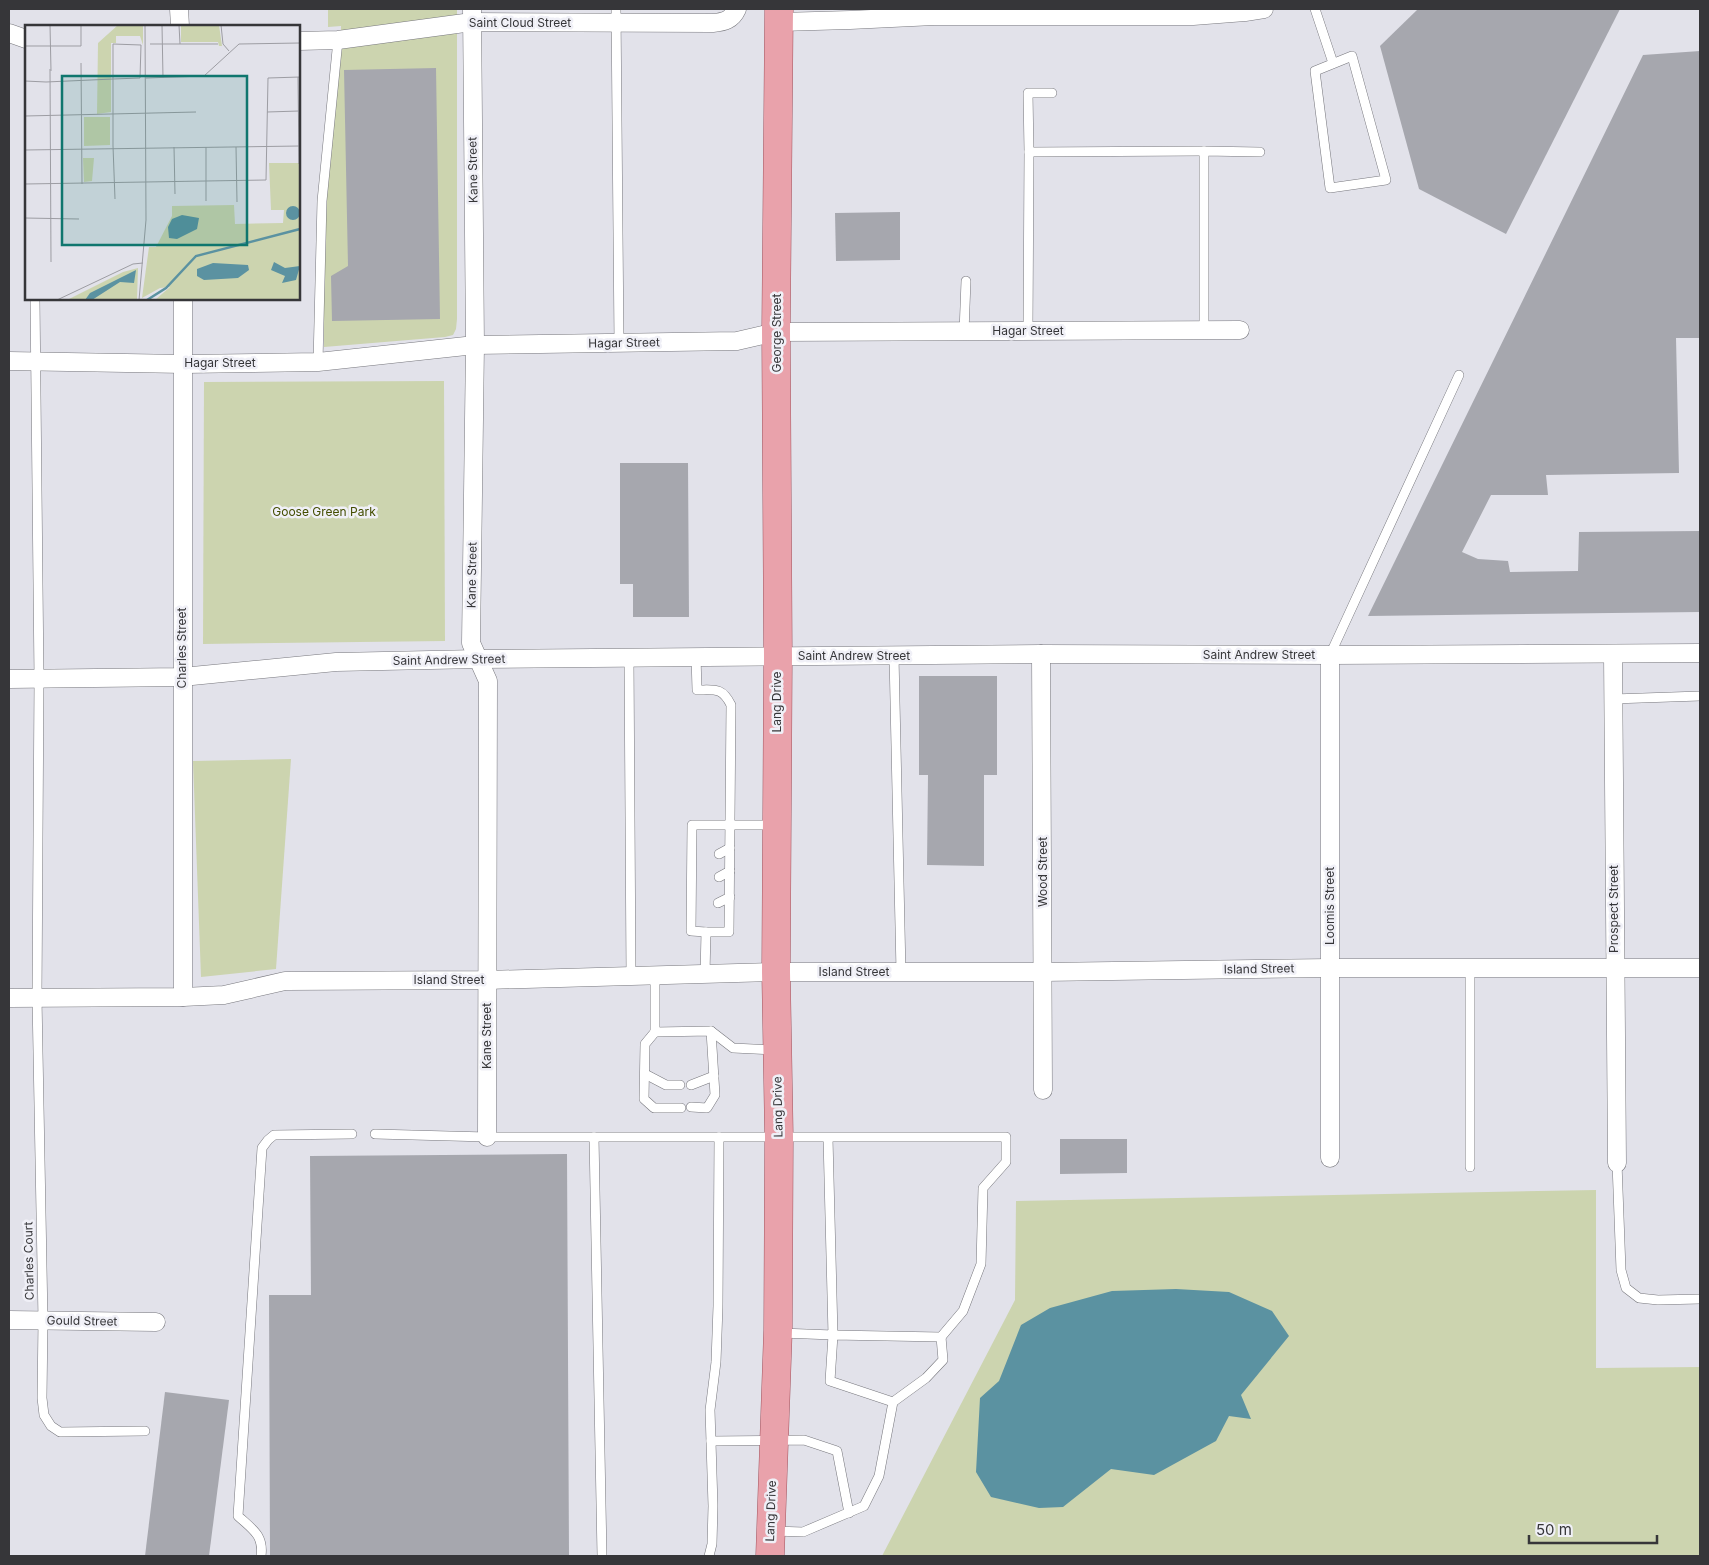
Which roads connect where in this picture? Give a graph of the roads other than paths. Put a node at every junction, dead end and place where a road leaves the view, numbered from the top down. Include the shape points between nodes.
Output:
1 (179, 9) edge
2 (737, 9) edge
3 (1264, 9) edge
4 (1315, 9) edge
5 (934, 12) edge
6 (472, 15) edge
7 (780, 15) edge
8 (616, 16) edge
9 (180, 25) edge
10 (9, 33) edge
11 (25, 39) edge
12 (338, 40) junction
13 (300, 41) edge
14 (25, 44) edge
15 (9, 48) edge
16 (1333, 64) junction
17 (1052, 93) dead end
18 (1204, 151) junction
19 (1030, 152) junction
20 (1260, 152) dead end
21 (966, 281) dead end
22 (35, 300) edge
23 (183, 300) edge
24 (1204, 330) junction
25 (1240, 330) dead end
26 (1028, 331) junction
27 (776, 332) junction
28 (964, 332) junction
29 (618, 343) junction
30 (475, 345) junction
31 (9, 360) edge
32 (35, 360) junction
33 (318, 362) junction
34 (184, 364) junction
35 (1459, 376) dead end
36 (1700, 653) edge
37 (1041, 654) junction
38 (1613, 654) junction
39 (1330, 655) junction
40 (696, 656) junction
41 (894, 656) junction
42 (778, 657) junction
43 (629, 658) junction
44 (478, 660) junction
45 (182, 677) junction
46 (9, 679) edge
47 (38, 679) junction
48 (1700, 696) edge
49 (1613, 698) junction
50 (730, 824) junction
51 (776, 824) junction
52 (730, 848) junction
53 (718, 854) dead end
54 (730, 871) junction
55 (719, 877) dead end
56 (730, 897) junction
57 (718, 903) dead end
58 (706, 932) junction
59 (1614, 967) junction
60 (1330, 968) junction
61 (1470, 968) junction
62 (1700, 968) edge
63 (776, 972) junction
64 (901, 972) junction
65 (1043, 972) junction
66 (705, 974) junction
67 (655, 975) junction
68 (631, 976) junction
69 (487, 980) junction
70 (183, 997) junction
71 (9, 998) edge
72 (37, 998) junction
73 (711, 1031) junction
74 (655, 1032) junction
75 (777, 1050) junction
76 (644, 1074) junction
77 (714, 1076) junction
78 (680, 1085) dead end
79 (691, 1085) dead end
80 (1043, 1090) dead end
81 (692, 1107) dead end
82 (681, 1108) dead end
83 (352, 1134) dead end
84 (376, 1134) dead end
85 (487, 1137) junction
86 (594, 1137) junction
87 (719, 1137) junction
88 (779, 1137) junction
89 (828, 1138) junction
90 (1330, 1158) dead end
91 (1617, 1163) joint
92 (1470, 1167) dead end
93 (1700, 1299) edge
94 (9, 1320) edge
95 (43, 1320) junction
96 (156, 1322) dead end
97 (778, 1333) junction
98 (833, 1335) junction
99 (941, 1337) junction
100 (893, 1402) junction
101 (145, 1431) dead end
102 (774, 1440) junction
103 (711, 1441) junction
104 (849, 1513) junction
105 (770, 1543) edge
106 (261, 1556) edge
107 (602, 1556) edge
108 (709, 1556) edge

1 - 9 street
2 - 8 street, Saint Cloud Street via 733,17 713,23
3 - 5 street via 1193,16
4 - 16 lane
5 - 7 street via 850,20
6 - 8 street, Saint Cloud Street
6 - 12 street, Saint Cloud Street
6 - 30 street, Kane Street
7 - 27 main road, George Street
8 - 29 lane
10 - 11 street
12 - 13 street, Saint Cloud Street
12 - 33 lane via 322,200
14 - 15 street
16 - 16 lane via 1352,56 1386,180 1330,188 1315,71
17 - 19 lane via 1028,93
18 - 19 lane
18 - 20 lane
18 - 24 lane
19 - 26 lane
21 - 28 lane
22 - 32 lane, Charles Court
23 - 34 street, Charles Street
24 - 25 street, Hagar Street
24 - 26 street, Hagar Street
26 - 28 street, Hagar Street
27 - 28 street, Hagar Street
27 - 29 street, Hagar Street via 737,341
27 - 42 main road, George Street
29 - 30 street, Hagar Street
30 - 33 street, Hagar Street
30 - 44 street, Kane Street via 471,643
31 - 32 street, Hagar Street
32 - 34 street, Hagar Street
32 - 47 lane, Charles Court
33 - 34 street, Hagar Street
34 - 45 street, Charles Street
35 - 39 lane
36 - 38 street, Saint Andrew Street
37 - 39 street, Saint Andrew Street
37 - 41 street, Saint Andrew Street
37 - 65 street, Wood Street
38 - 39 street, Saint Andrew Street
38 - 49 street, Prospect Street
39 - 60 street, Loomis Street
40 - 42 street, Saint Andrew Street
40 - 43 street, Saint Andrew Street
40 - 50 lane via 697,690 721,692 732,705
41 - 42 street, Saint Andrew Street
41 - 64 lane
42 - 51 main road, Lang Drive
43 - 44 street, Saint Andrew Street
43 - 68 lane
44 - 45 street, Saint Andrew Street via 336,662
44 - 69 street, Kane Street via 488,681
45 - 47 street, Saint Andrew Street
45 - 70 street, Charles Street
46 - 47 street, Saint Andrew Street
47 - 72 lane, Charles Court
48 - 49 lane
49 - 59 street, Prospect Street
50 - 51 lane
50 - 52 lane
50 - 58 lane via 692,824 696,889 692,931
51 - 63 main road, Lang Drive
52 - 53 lane
52 - 54 lane
54 - 55 lane
54 - 56 lane
56 - 57 lane
56 - 58 lane via 729,932
58 - 66 lane
59 - 61 street, Island Street
59 - 62 street, Island Street
59 - 91 street, Prospect Street
60 - 61 street, Island Street
60 - 65 street, Island Street
60 - 90 street, Loomis Street
61 - 92 lane
63 - 64 street, Island Street
63 - 66 street, Island Street
63 - 75 main road, Lang Drive
64 - 65 street, Island Street
65 - 80 street, Wood Street
66 - 67 street, Island Street
67 - 68 street, Island Street
67 - 74 lane
68 - 69 street, Island Street
69 - 70 street, Island Street via 285,980 224,995
69 - 85 street, Kane Street
70 - 72 street, Island Street
71 - 72 street, Island Street
72 - 95 lane, Charles Court
73 - 74 lane
73 - 75 lane via 733,1048
73 - 77 lane
74 - 76 lane via 645,1044
75 - 88 main road, Lang Drive
76 - 78 lane via 666,1085
76 - 82 lane via 644,1099 654,1108
77 - 79 lane
77 - 81 lane via 715,1095 707,1108
83 - 106 lane via 274,1134 262,1148 238,1516 259,1536
84 - 85 lane
85 - 86 lane
86 - 87 lane
86 - 107 lane
87 - 88 lane
87 - 103 lane via 718,1306 710,1410
88 - 89 lane
88 - 97 main road, Lang Drive
89 - 98 lane
89 - 99 lane via 1006,1137 1006,1162 983,1188 981,1264 963,1311
91 - 93 lane via 1621,1270 1626,1288 1639,1298
94 - 95 street, Gould Street
95 - 96 street, Gould Street
95 - 101 lane, Charles Court via 42,1398 44,1414 51,1426 60,1432 73,1433
97 - 98 lane
97 - 102 main road, Lang Drive
98 - 99 lane
98 - 100 lane via 830,1381
99 - 100 lane via 943,1360 926,1378
100 - 104 lane via 879,1476 864,1506
102 - 103 lane
102 - 104 lane via 804,1440 837,1451
102 - 105 main road, Lang Drive
103 - 108 lane via 713,1506
104 - 105 lane

